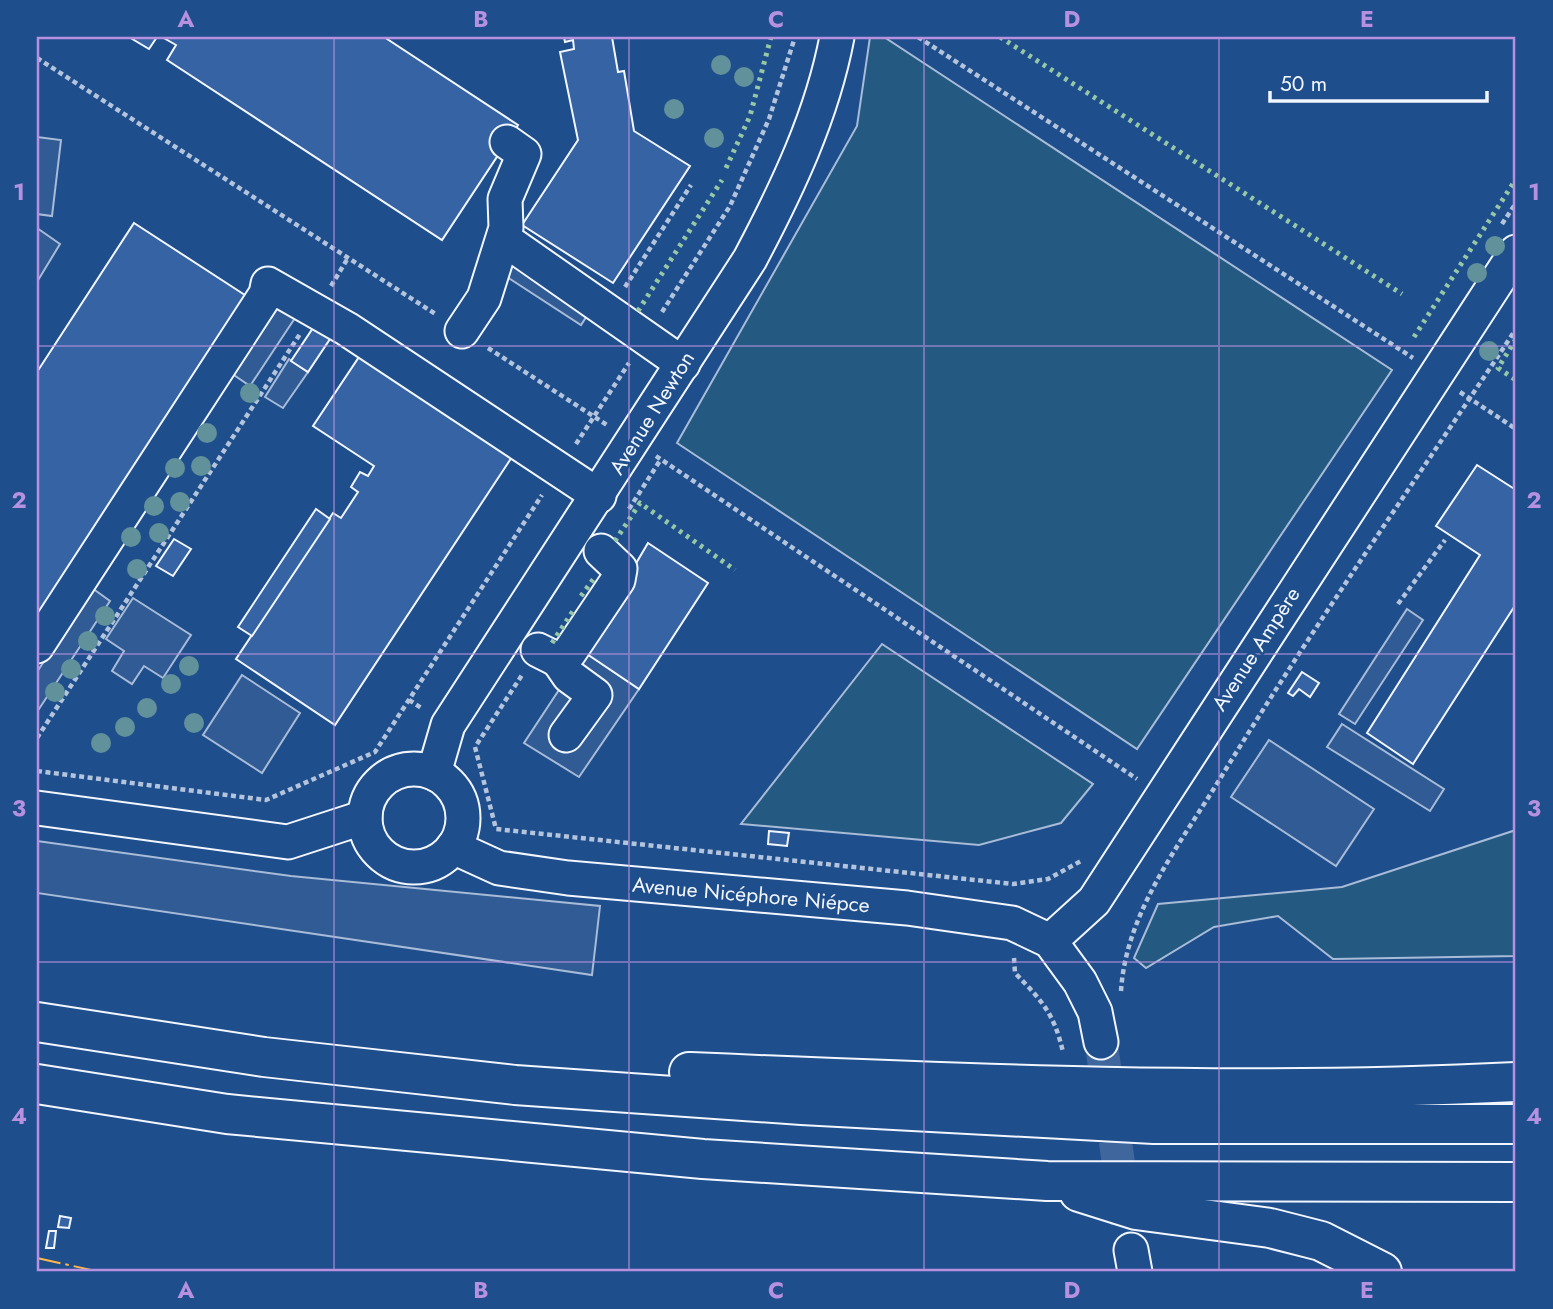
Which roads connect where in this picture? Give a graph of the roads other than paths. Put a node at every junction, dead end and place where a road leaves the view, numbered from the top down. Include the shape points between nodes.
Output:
1 (828, 41) edge
2 (507, 142) dead end
3 (503, 239) junction
4 (1509, 239) edge
5 (462, 331) road end
6 (682, 364) junction
7 (598, 496) junction
8 (601, 551) dead end
9 (37, 646) edge
10 (566, 735) dead end
11 (434, 773) junction
12 (37, 808) edge
13 (365, 817) junction
14 (453, 846) junction
15 (1050, 941) junction
16 (37, 1022) edge
17 (1101, 1042) tunnel mouth
18 (1516, 1082) edge
19 (37, 1084) edge
20 (514, 1085) junction
21 (1516, 1124) edge
22 (1047, 1181) junction
23 (1516, 1182) edge
24 (1382, 1272) edge

1 - 6 street, Avenue Newton via 820,104 785,193 750,259
2 - 3 street via 524,154 505,199
3 - 5 street via 484,298
3 - 6 street
4 - 15 street, Avenue Ampère via 1419,362 1094,901
6 - 7 street, Avenue Newton
7 - 9 street via 268,284 266,295
7 - 11 street, Avenue Newton via 448,725
8 - 10 street via 620,569 618,580 569,653 548,655 594,695
11 - 13 street via 402,770 387,776 375,787
11 - 14 street via 456,792 461,805 460,834
12 - 13 street via 288,842
13 - 14 street via 374,846 398,864 428,864
14 - 15 street, Avenue Nicéphore Niépce via 499,868 906,908 1012,923
15 - 17 street via 1080,982 1095,1012
16 - 20 highway via 264,1057
18 - 20 highway via 1281,1089 1036,1088 602,1068
19 - 22 highway via 254,1116 703,1159
20 - 21 highway via 1154,1124
22 - 23 highway
22 - 24 highway via 1136,1210 1270,1228 1321,1241

